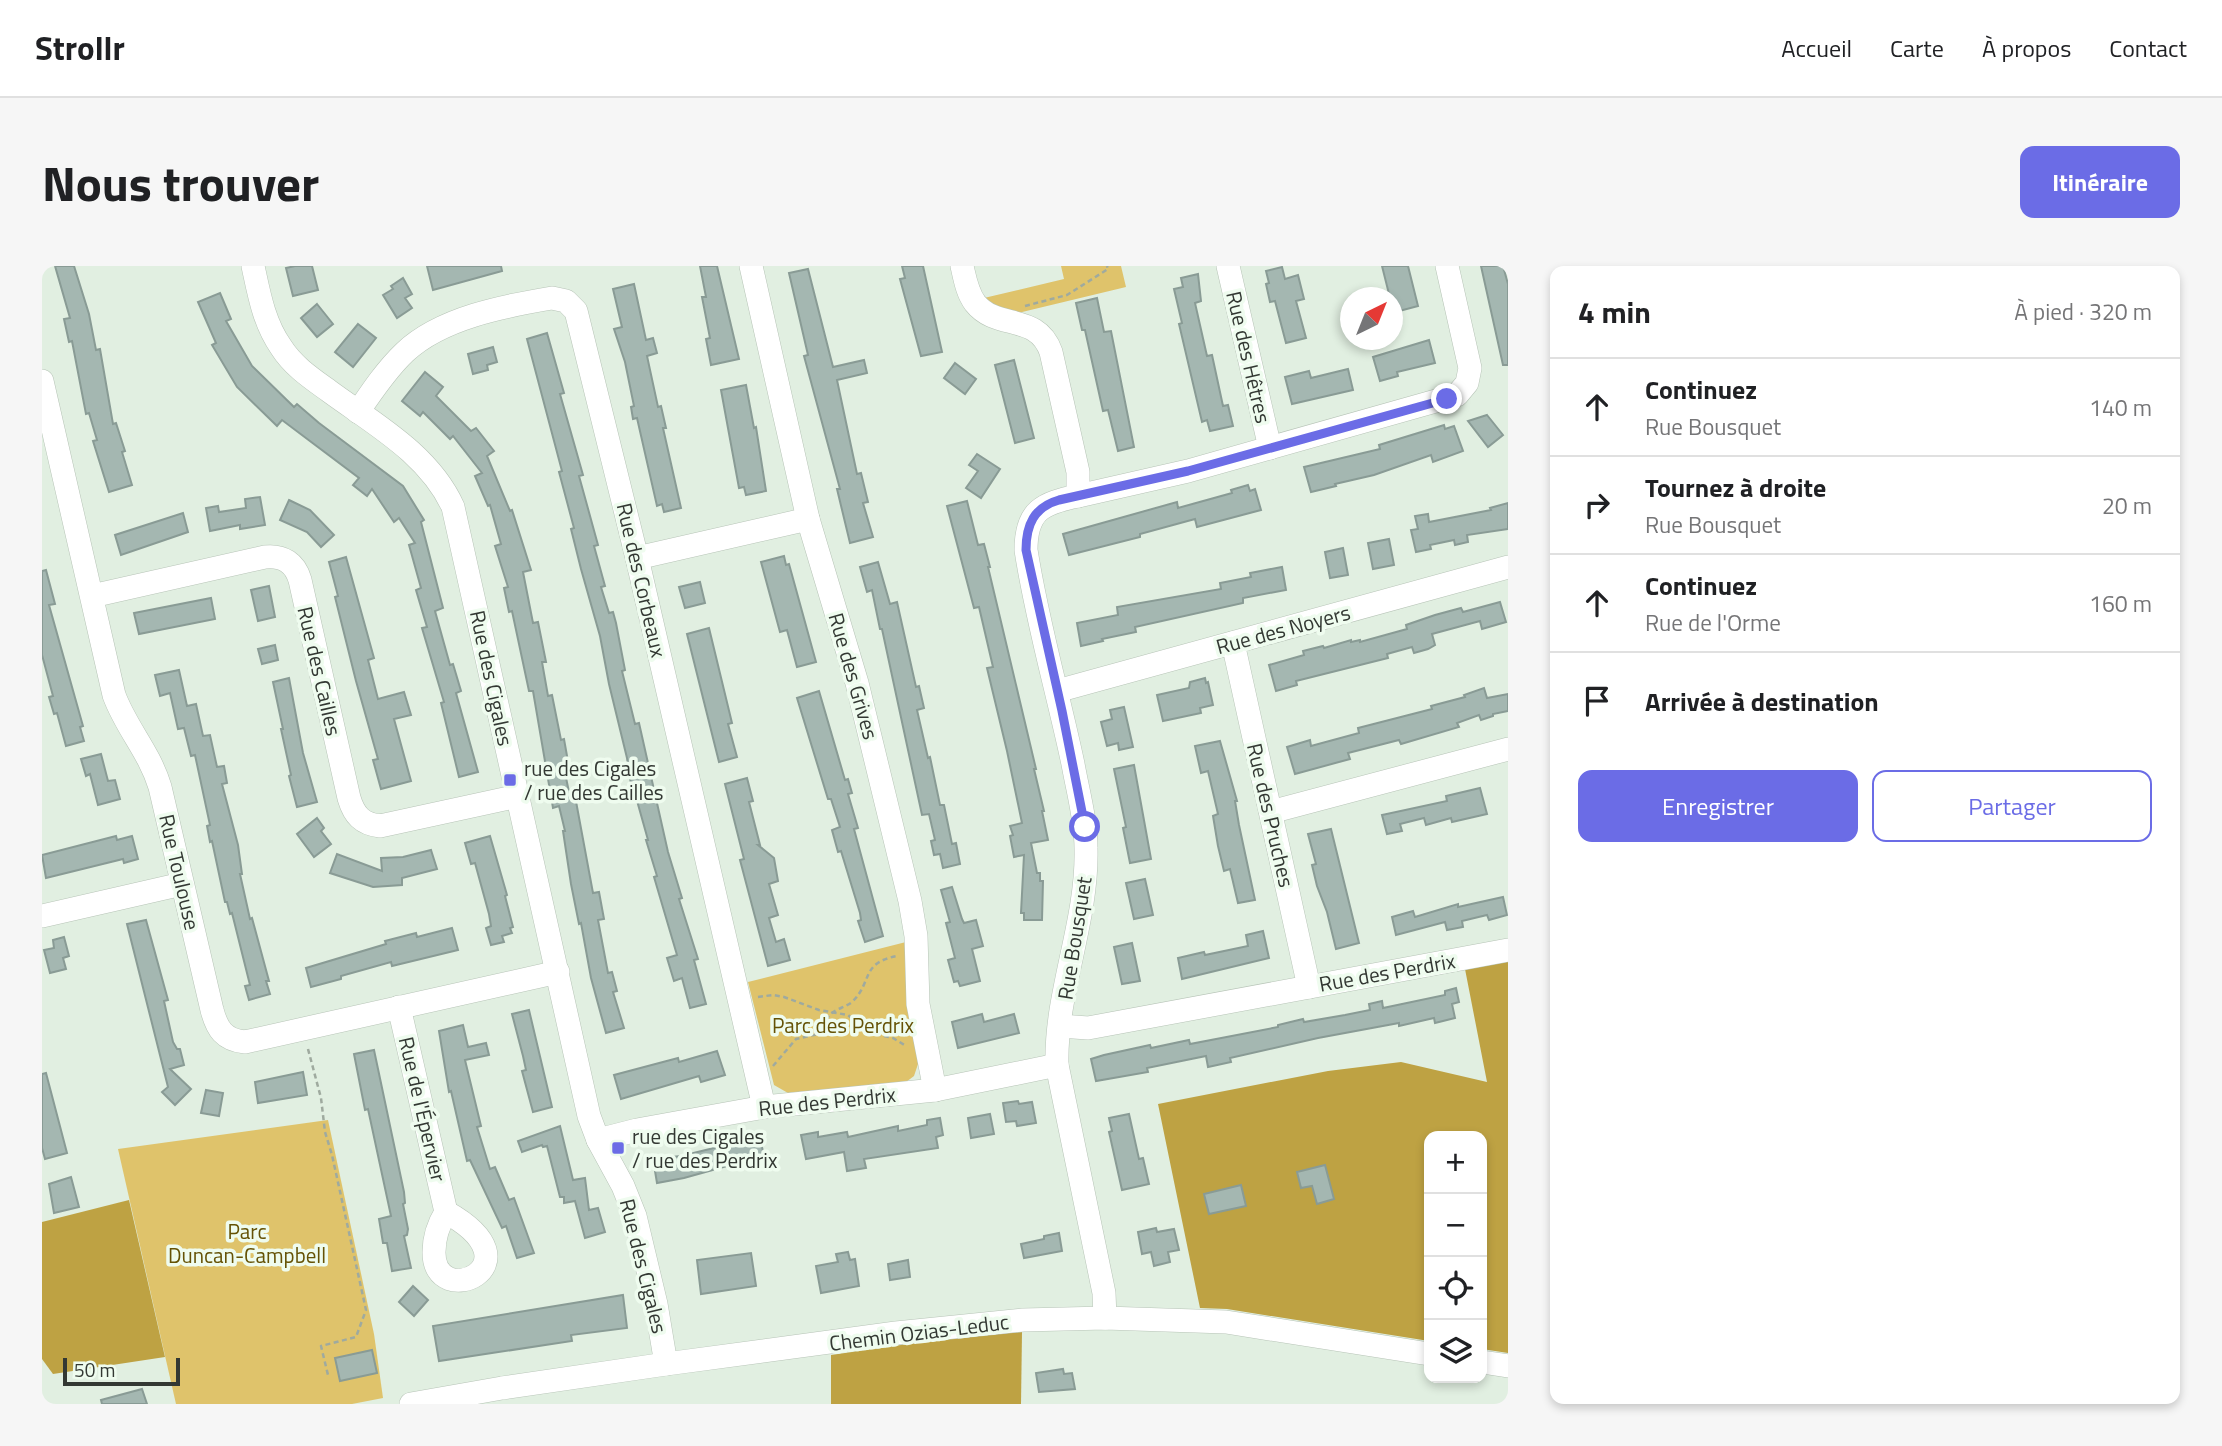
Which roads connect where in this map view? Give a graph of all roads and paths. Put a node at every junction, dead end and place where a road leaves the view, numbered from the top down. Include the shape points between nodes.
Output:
1 (253, 266) edge
2 (751, 266) edge
3 (962, 266) edge
4 (1107, 266) edge
5 (1228, 266) edge
6 (1447, 266) edge
7 (997, 317) junction
8 (42, 381) edge
9 (358, 412) junction
10 (1270, 448) junction
11 (1078, 496) junction
12 (808, 519) junction
13 (636, 558) junction
14 (1508, 567) edge
15 (92, 596) junction
16 (1233, 643) junction
17 (1057, 691) junction
18 (1508, 749) edge
19 (518, 796) junction
20 (1271, 813) junction
21 (182, 884) junction
22 (42, 916) edge
23 (1508, 950) edge
24 (917, 952) junction
25 (558, 972) junction
26 (1310, 987) junction
27 (741, 1001) junction
28 (399, 1007) junction
29 (834, 1011) junction
30 (1060, 1026) junction
31 (303, 1028) junction
32 (927, 1051) junction
33 (1057, 1065) junction
34 (757, 1074) junction
35 (935, 1090) junction
36 (764, 1107) junction
37 (598, 1140) junction
38 (446, 1212) dead end
39 (1105, 1318) junction
40 (1424, 1353) edge
41 (1487, 1363) edge
42 (666, 1364) junction
43 (1508, 1366) edge
44 (328, 1376) dead end
45 (411, 1404) edge

1 - 9 street, Rue des Cigales via 265,314 282,349 303,371
2 - 12 street, Rue des Grives
3 - 7 street via 974,301
4 - 7 path via 1067,295
5 - 10 street, Rue des Hêtres
6 - 10 street, Rue Bousquet via 1470,368 1461,392
7 - 11 street via 1034,329 1049,346 1079,472
8 - 15 street, Rue Toulouse
9 - 13 street, Rue des Corbeaux via 399,359 442,327 547,299 566,301 581,324
9 - 19 street, Rue des Cigales via 424,463 453,508
10 - 11 street, Rue Bousquet
11 - 17 street, Rue Bousquet via 1041,508 1030,522 1026,540
12 - 13 street
12 - 24 street, Rue des Grives via 864,708 910,901
13 - 27 street, Rue des Corbeaux
14 - 16 street, Rue des Noyers
15 - 19 street, Rue des Cailles via 265,557 284,559 300,580 349,798 357,816 380,826
15 - 21 street, Rue Toulouse via 119,708 149,757 160,787
16 - 17 street, Rue des Noyers
16 - 20 street, Rue des Pruches
17 - 30 street, Rue Bousquet via 1083,814 1086,852
18 - 20 street
19 - 25 street, Rue des Cigales
20 - 26 street, Rue des Pruches
21 - 22 street
21 - 31 street, Rue Toulouse via 212,1010 222,1032 245,1042
23 - 26 street, Rue des Perdrix
24 - 29 path via 880,961 850,1004
24 - 32 street, Rue des Grives via 918,1004
25 - 28 street, Rue Toulouse
25 - 37 street, Rue des Cigales
26 - 30 street, Rue des Perdrix via 1088,1028
27 - 29 path via 773,995
27 - 34 street, Rue des Corbeaux
28 - 31 street, Rue Toulouse
28 - 38 street, Rue de l'Épervier
29 - 32 path via 848,1015 867,1032
29 - 34 path via 823,1033 796,1039 776,1063
30 - 33 street, Rue Bousquet
31 - 44 path via 366,1310 356,1337 321,1346
32 - 35 street, Rue des Grives
33 - 35 street, Rue des Perdrix
33 - 39 street, Rue Bousquet via 1102,1283
34 - 36 street, Rue des Corbeaux
35 - 36 street, Rue des Perdrix
36 - 37 street, Rue des Perdrix
37 - 42 street, Rue des Cigales via 635,1216
39 - 40 street, Chemin Ozias-Leduc via 1226,1322
39 - 42 street, Chemin Ozias-Leduc via 953,1326
41 - 43 street
42 - 45 street, Chemin Ozias-Leduc

